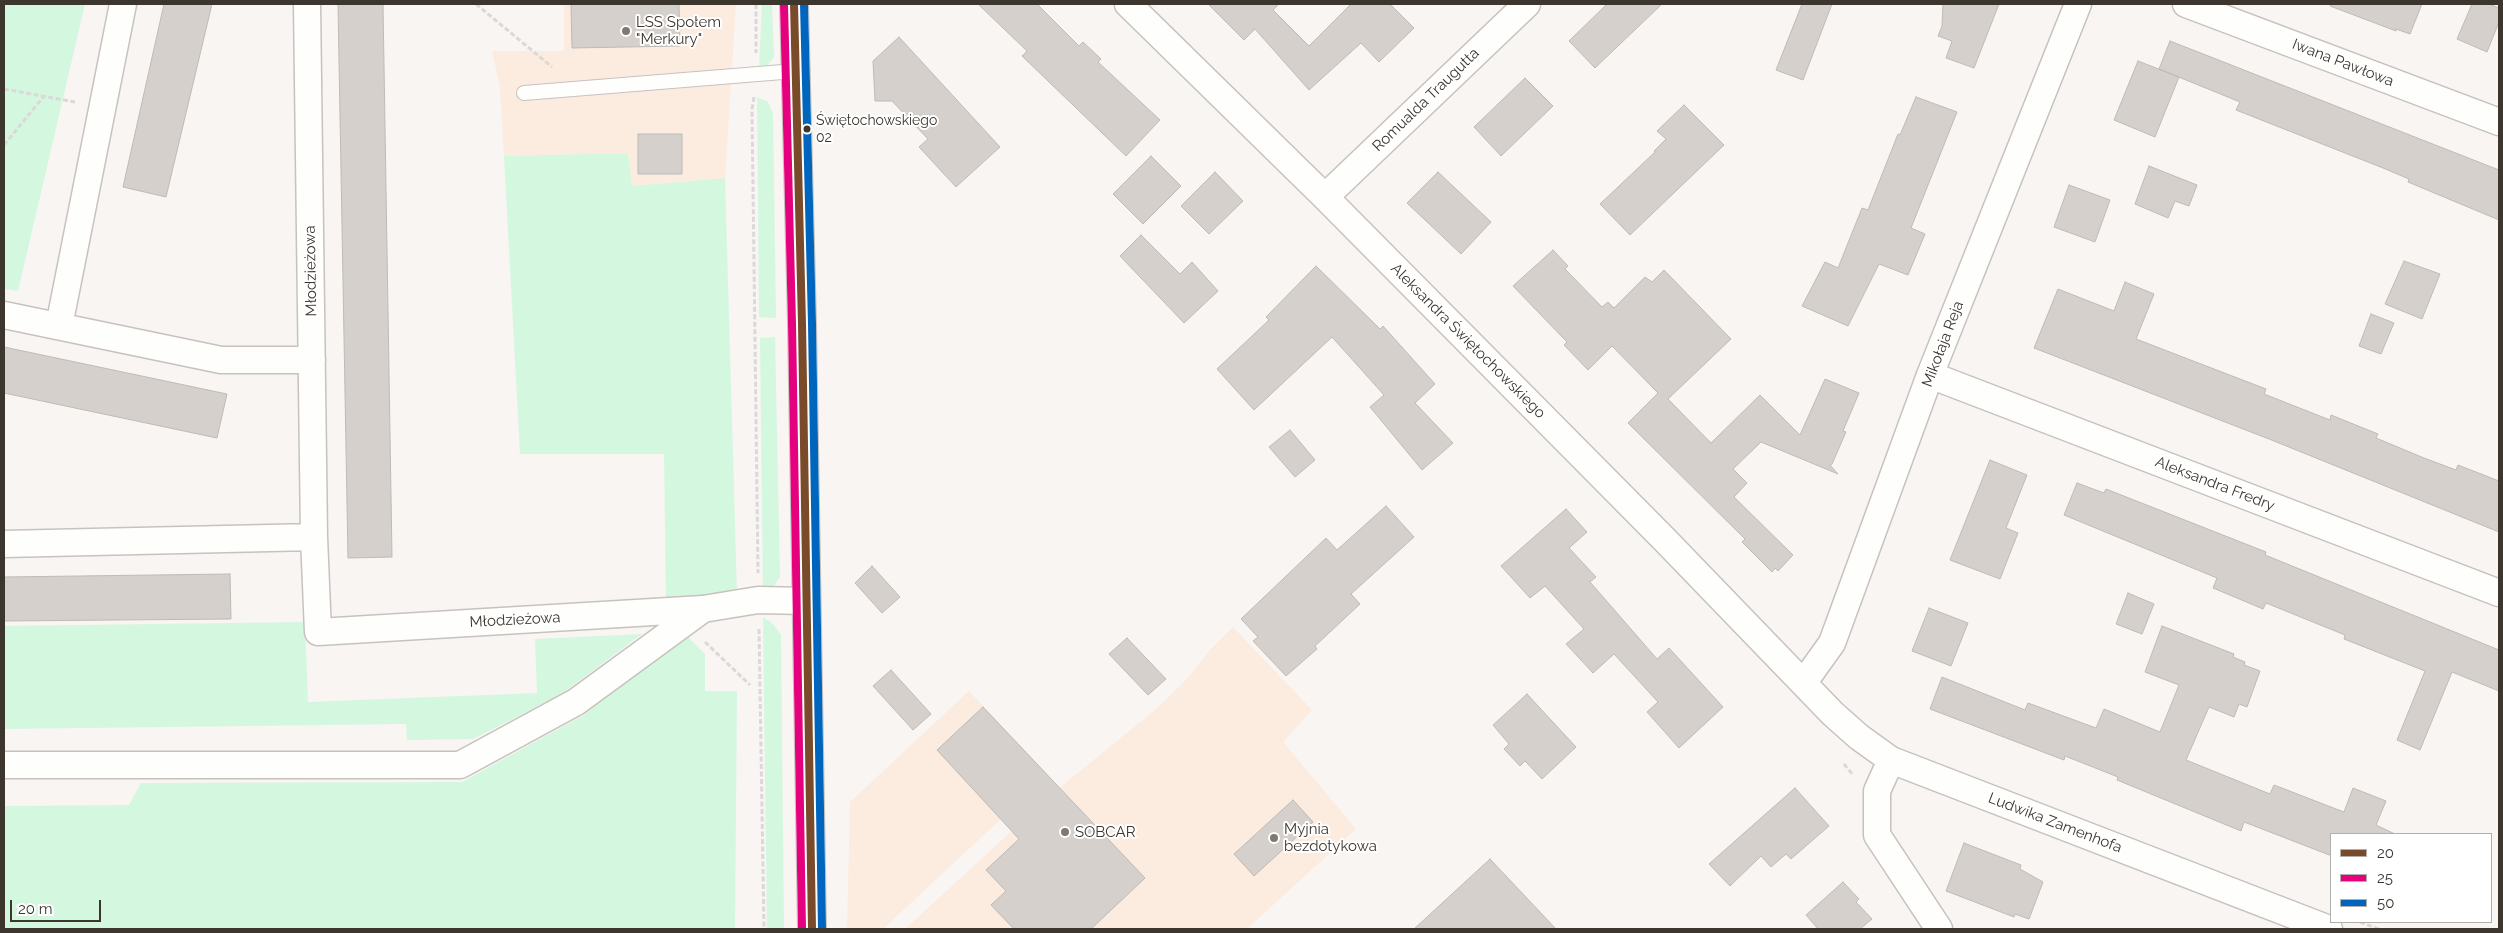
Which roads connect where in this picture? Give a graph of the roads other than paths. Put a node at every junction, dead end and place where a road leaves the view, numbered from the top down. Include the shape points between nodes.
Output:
1 (123, 4) edge
2 (307, 4) edge
3 (794, 4) edge
4 (1128, 4) edge
5 (1528, 4) edge
6 (2078, 4) edge
7 (2186, 4) edge
8 (795, 71) junction
9 (524, 93) dead end
10 (2499, 122) edge
11 (1326, 197) junction
12 (4, 315) edge
13 (59, 326) junction
14 (312, 360) junction
15 (1930, 375) junction
16 (314, 537) junction
17 (4, 544) edge
18 (2499, 593) edge
19 (806, 600) junction
20 (694, 615) junction
21 (1804, 682) junction
22 (1891, 760) junction
23 (4, 765) edge
24 (812, 929) edge
25 (1940, 929) edge
26 (2329, 929) edge

1 - 13 street
2 - 14 street, Młodzieżowa
3 - 8 street
4 - 11 street, Aleksandra Świętochowskiego
5 - 11 street, Romualda Traugutta
6 - 15 street, Mikołaja Reja
7 - 10 street, Iwana Pawłowa
8 - 9 lane
8 - 19 street
11 - 21 street, Aleksandra Świętochowskiego
12 - 13 street
13 - 14 street via 221,360
14 - 16 street, Młodzieżowa
15 - 18 street, Aleksandra Fredry
15 - 21 street, Mikołaja Reja via 1832,643
16 - 17 street
16 - 20 street, Młodzieżowa via 318,632
19 - 20 street, Młodzieżowa via 758,600
19 - 24 street
20 - 23 street via 576,702 460,765
21 - 22 street, Ludwika Zamenhofa via 1832,714
22 - 25 street via 1877,791 1877,835
22 - 26 street, Ludwika Zamenhofa

